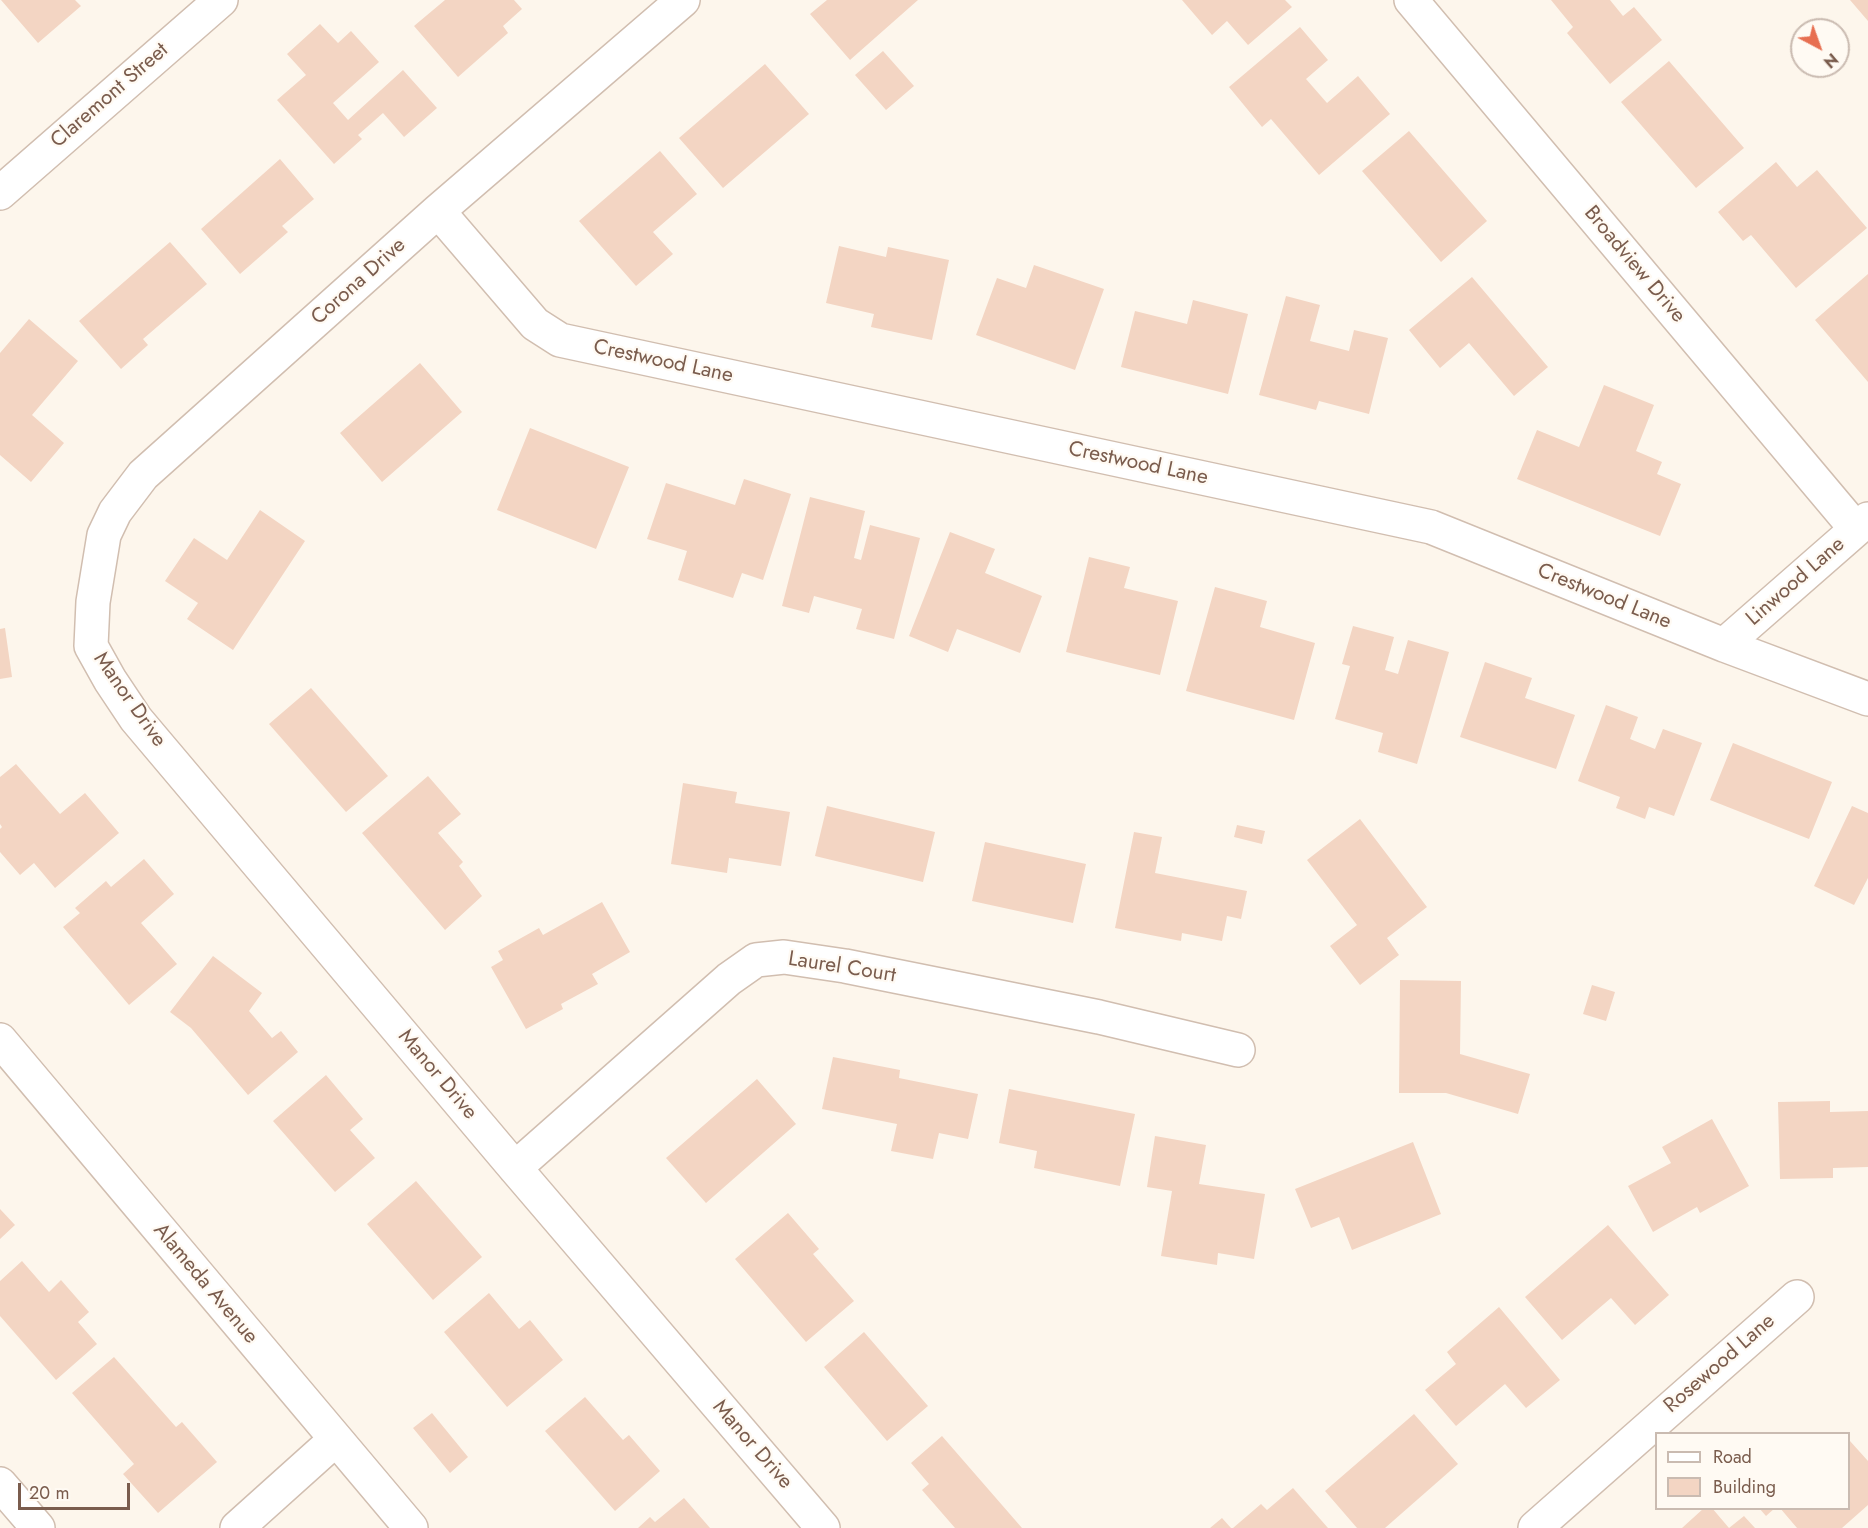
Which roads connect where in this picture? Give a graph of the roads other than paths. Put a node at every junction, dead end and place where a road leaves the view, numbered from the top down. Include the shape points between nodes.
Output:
1 (683, 0) edge
2 (1411, 0) edge
3 (201, 6) edge
4 (0, 193) edge
5 (438, 211) junction
6 (1862, 524) edge
7 (93, 602) joint
8 (1724, 645) junction
9 (1868, 699) edge
10 (0, 1040) edge
11 (1238, 1050) dead end
12 (515, 1168) junction
13 (1797, 1297) dead end
14 (335, 1440) junction
15 (0, 1484) edge
16 (38, 1528) edge
17 (237, 1528) edge
18 (411, 1528) edge
19 (823, 1528) edge
20 (1535, 1528) edge

1 - 5 street, Corona Drive
2 - 6 street, Broadview Drive
3 - 4 street, Claremont Street
5 - 7 street, Corona Drive via 143,475 115,512 104,535
5 - 8 street, Crestwood Lane via 535,324 560,340 1431,527
6 - 8 street, Linwood Lane
7 - 12 street, Manor Drive via 92,646 136,719
8 - 9 street, Crestwood Lane
10 - 14 street, Alameda Avenue
11 - 12 street, Laurel Court via 1099,1017 845,966 784,957 756,960 729,979
12 - 19 street, Manor Drive
13 - 20 street, Rosewood Lane
14 - 17 street
14 - 18 street, Alameda Avenue
15 - 16 street

